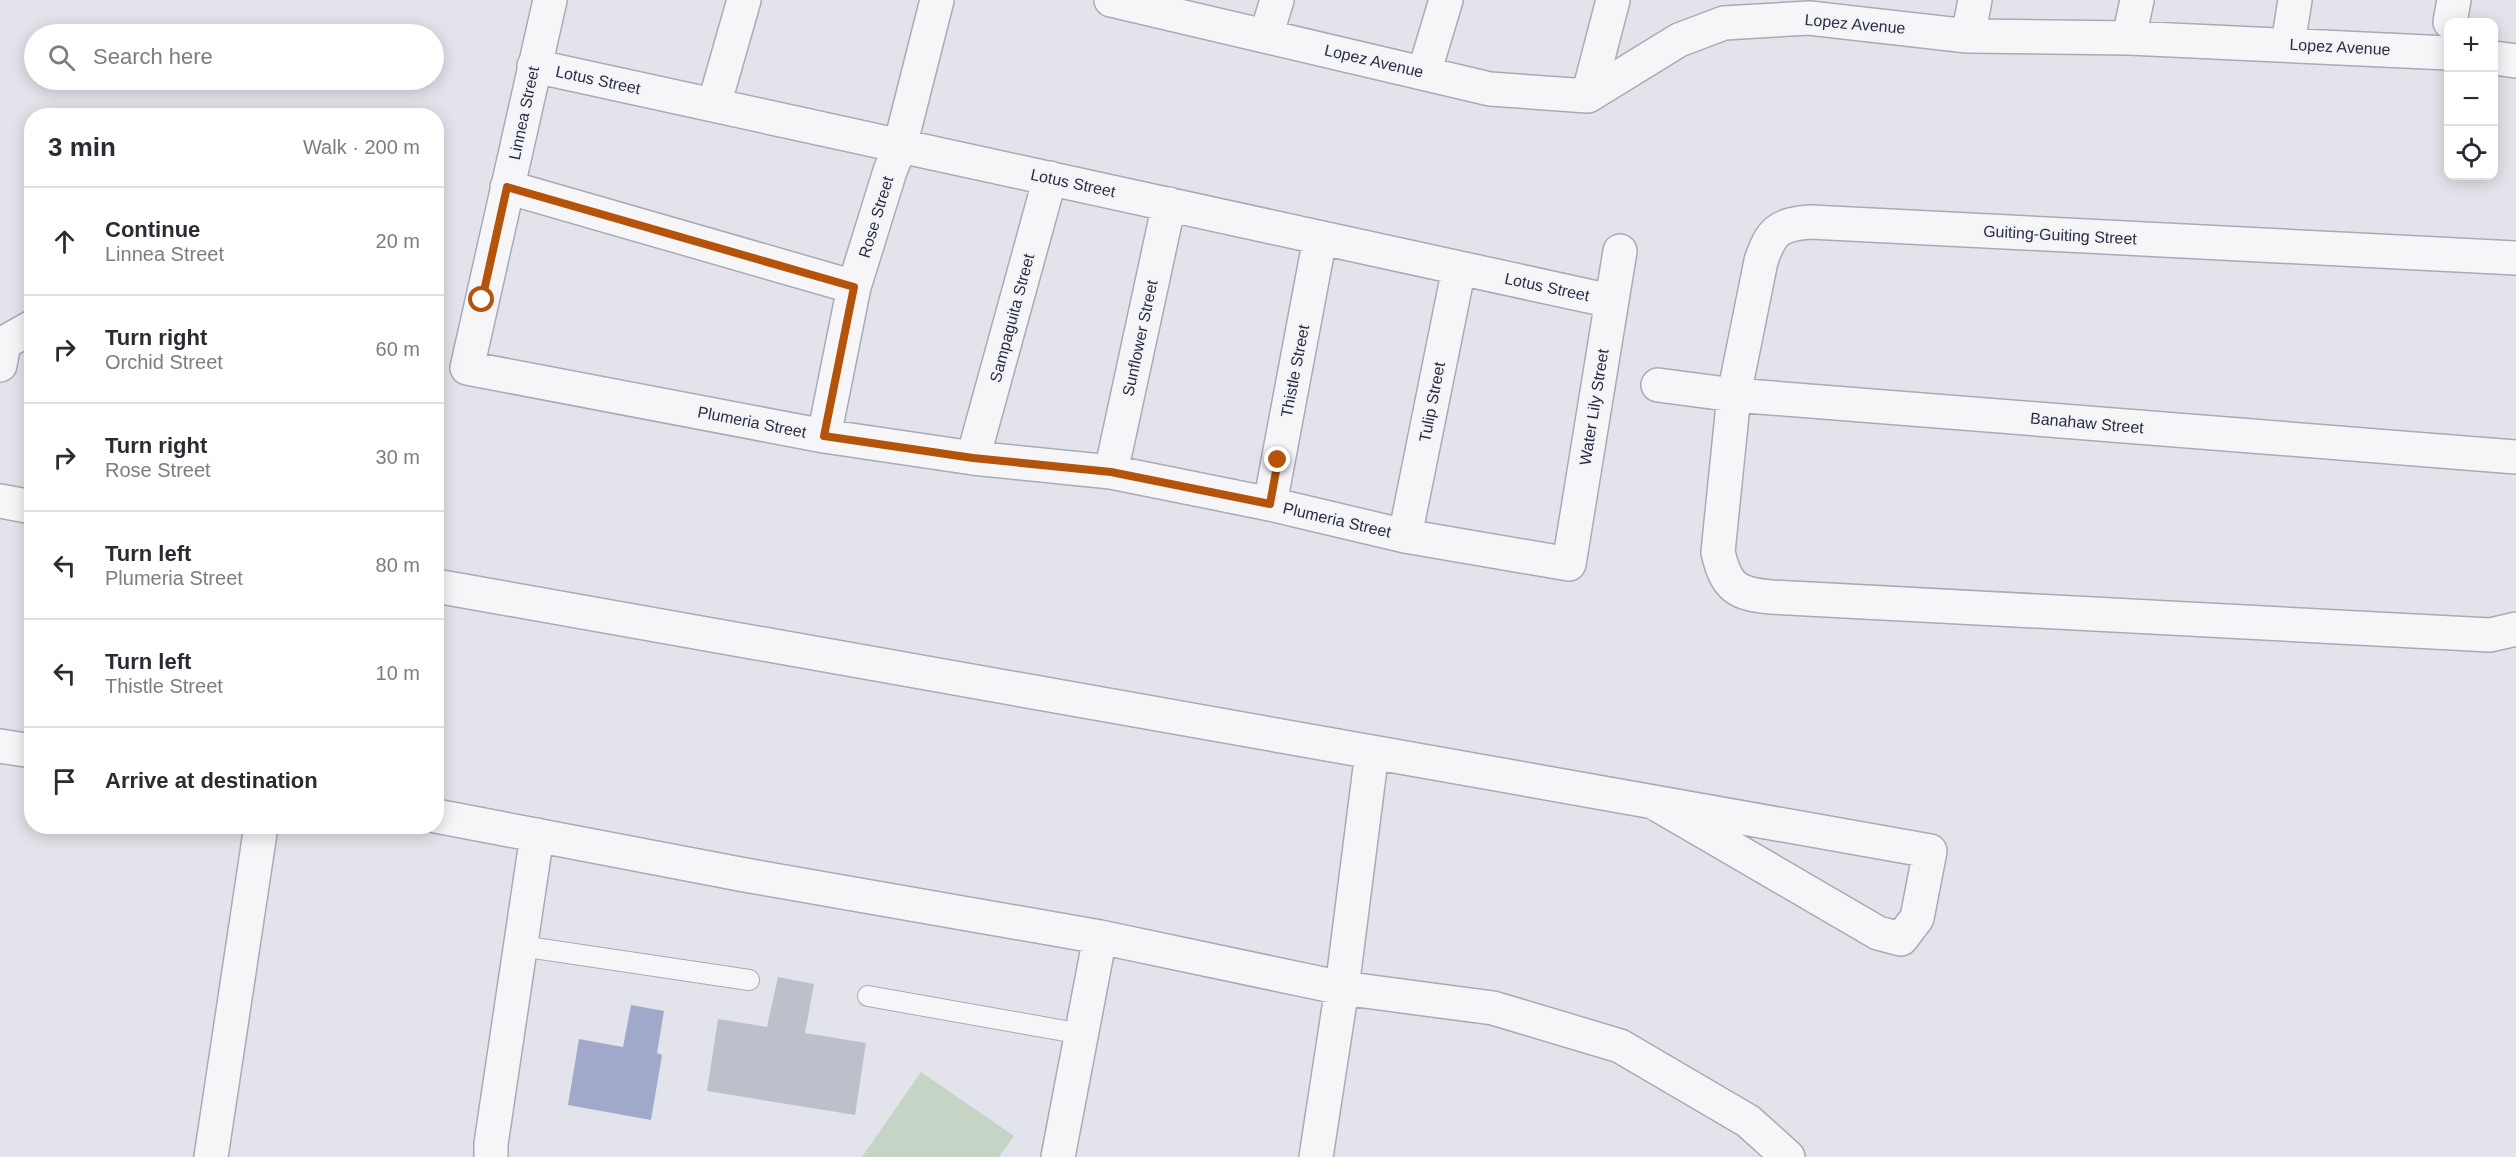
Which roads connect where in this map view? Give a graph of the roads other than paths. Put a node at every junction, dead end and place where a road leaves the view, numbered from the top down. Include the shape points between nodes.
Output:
1 (550, 0) edge
2 (744, 0) edge
3 (937, 0) edge
4 (1111, 0) edge
5 (1277, 0) edge
6 (1446, 0) edge
7 (1613, 0) edge
8 (1975, 0) edge
9 (2137, 0) edge
10 (2295, 0) edge
11 (2454, 0) edge
12 (1811, 9) edge
13 (2451, 18) edge
14 (1266, 36) junction
15 (1968, 36) junction
16 (2129, 38) junction
17 (2444, 40) edge
18 (2288, 44) junction
19 (2498, 59) edge
20 (2516, 61) edge
21 (534, 66) junction
22 (1425, 73) junction
23 (1587, 96) junction
24 (714, 105) junction
25 (900, 146) junction
26 (1050, 178) junction
27 (507, 187) junction
28 (1169, 204) junction
29 (1320, 238) junction
30 (1620, 251) dead end
31 (2516, 258) edge
32 (1459, 268) junction
33 (854, 287) junction
34 (1611, 301) junction
35 (24, 332) edge
36 (0, 365) edge
37 (467, 368) joint
38 (1658, 385) dead end
39 (1734, 395) junction
40 (824, 436) junction
41 (2516, 457) edge
42 (973, 458) junction
43 (1111, 472) junction
44 (0, 501) edge
45 (1270, 504) junction
46 (24, 506) edge
47 (1405, 536) junction
48 (1569, 564) joint
49 (444, 587) edge
50 (2516, 629) edge
51 (0, 746) edge
52 (24, 750) edge
53 (1372, 752) junction
54 (1653, 802) junction
55 (444, 818) edge
56 (260, 834) edge
57 (537, 835) junction
58 (1100, 937) junction
59 (521, 946) junction
60 (749, 980) dead end
61 (1342, 988) junction
62 (868, 996) dead end
63 (1082, 1034) junction
64 (212, 1157) edge
65 (491, 1157) edge
66 (1058, 1157) edge
67 (1316, 1157) edge
68 (1788, 1157) edge

1 - 21 street, Linnea Street
2 - 24 street
3 - 25 street, Rose Street
4 - 14 street, Lopez Avenue
5 - 14 street
6 - 22 street
7 - 23 street
8 - 15 street
9 - 16 street
10 - 18 street
11 - 13 street
12 - 15 street, Lopez Avenue
12 - 23 street, Lopez Avenue via 1724,23 1678,40
14 - 22 street, Lopez Avenue
15 - 16 street, Lopez Avenue
16 - 18 street, Lopez Avenue
17 - 18 street, Lopez Avenue
19 - 20 street
21 - 24 street, Lotus Street
21 - 27 street, Linnea Street
22 - 23 street, Lopez Avenue via 1490,90
24 - 25 street, Lotus Street
25 - 26 street, Lotus Street
25 - 33 street, Rose Street
26 - 28 street, Lotus Street
26 - 42 street, Sampaguita Street
27 - 33 street
27 - 37 street, Linnea Street
28 - 29 street, Lotus Street
28 - 43 street, Sunflower Street
29 - 32 street, Lotus Street
29 - 45 street, Thistle Street
30 - 34 street, Water Lily Street
31 - 39 street, Guiting-Guiting Street via 1793,223 1776,230 1766,244
32 - 34 street, Lotus Street
32 - 47 street, Tulip Street
33 - 40 street, Rose Street
34 - 48 street, Water Lily Street
35 - 36 street via 4,343
37 - 40 street, Plumeria Street
38 - 39 street, Banahaw Street
39 - 41 street, Banahaw Street
39 - 50 street, Guiting-Guiting Street via 1718,552 1723,572 1735,589 1753,596 2490,635
40 - 42 street, Plumeria Street
42 - 43 street, Plumeria Street
43 - 45 street, Plumeria Street
44 - 46 street
45 - 47 street, Plumeria Street
47 - 48 street, Plumeria Street
49 - 53 street
51 - 52 street
53 - 54 street
53 - 61 street
54 - 54 street via 1930,851 1917,918 1901,939 1878,933
55 - 57 street
56 - 64 street
57 - 58 street
57 - 59 street
58 - 61 street
58 - 63 street
59 - 60 lane
59 - 65 street
61 - 67 street
61 - 68 street via 1492,1008 1620,1046 1748,1121
62 - 63 lane
63 - 66 street

